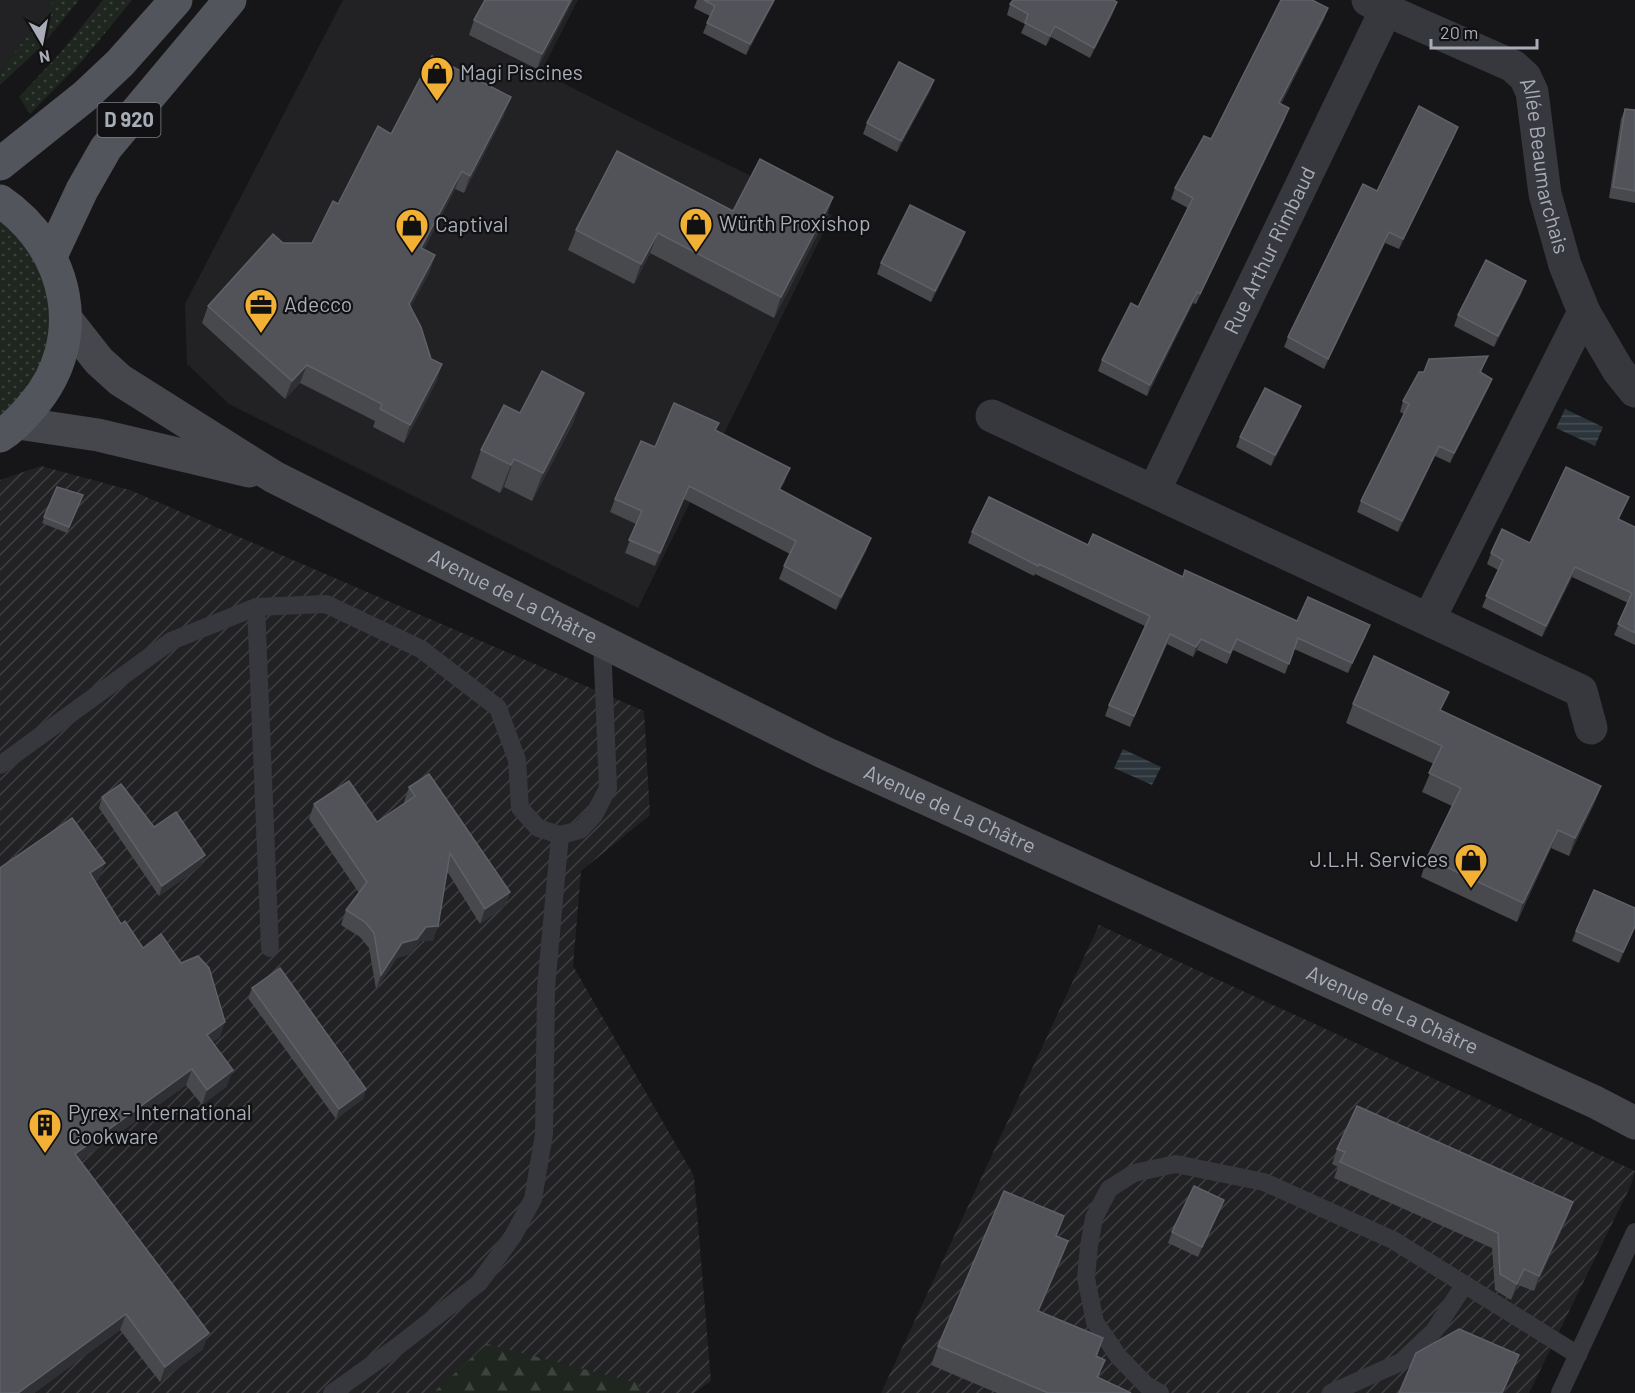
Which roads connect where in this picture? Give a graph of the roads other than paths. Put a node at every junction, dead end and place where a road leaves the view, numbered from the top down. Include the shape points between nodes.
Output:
1 (176, 0) edge
2 (231, 0) edge
3 (1377, 5) edge
4 (0, 164) edge
5 (0, 201) edge
6 (51, 256) junction
7 (1584, 312) junction
8 (66, 319) junction
9 (1635, 392) edge
10 (992, 416) dead end
11 (9, 430) edge
12 (274, 477) junction
13 (1154, 491) junction
14 (256, 607) junction
15 (1429, 619) junction
16 (603, 642) junction
17 (1591, 728) dead end
18 (0, 765) edge
19 (560, 835) junction
20 (270, 948) dead end
21 (1635, 1123) edge
22 (1635, 1232) edge
23 (1465, 1284) junction
24 (1578, 1355) junction
25 (332, 1393) edge
26 (1160, 1393) edge
27 (1332, 1393) edge
28 (1560, 1393) edge

1 - 4 main road, D 920 via 85,96
2 - 6 main road, D 920 via 106,148
3 - 7 street, Allée Beaumarchais via 1513,66 1525,78 1532,92 1545,194 1565,265
3 - 13 street, Rue Arthur Rimbaud
5 - 6 main road via 33,229
6 - 8 main road
7 - 9 street, Allée Beaumarchais
7 - 15 street
8 - 11 main road via 57,366 46,390
8 - 12 main road, Avenue de La Châtre via 99,361 120,380
10 - 13 street
11 - 12 main road, Avenue de La Châtre via 98,435
12 - 16 main road, Avenue de La Châtre
13 - 15 street
14 - 18 lane via 171,641
14 - 19 lane via 326,604 420,649 498,708 517,760 520,807 538,828
14 - 20 lane
15 - 17 street via 1581,692
16 - 19 lane via 608,788 594,815 580,830
16 - 21 main road, Avenue de La Châtre via 823,752
19 - 25 lane via 546,988 544,1134 533,1199 513,1236 479,1283
22 - 24 lane
23 - 24 lane
23 - 26 lane via 1393,1240 1264,1182 1176,1164 1134,1173 1109,1189 1094,1218 1086,1278 1095,1322 1118,1356 1146,1385
23 - 27 lane via 1434,1331 1401,1362
24 - 28 lane

